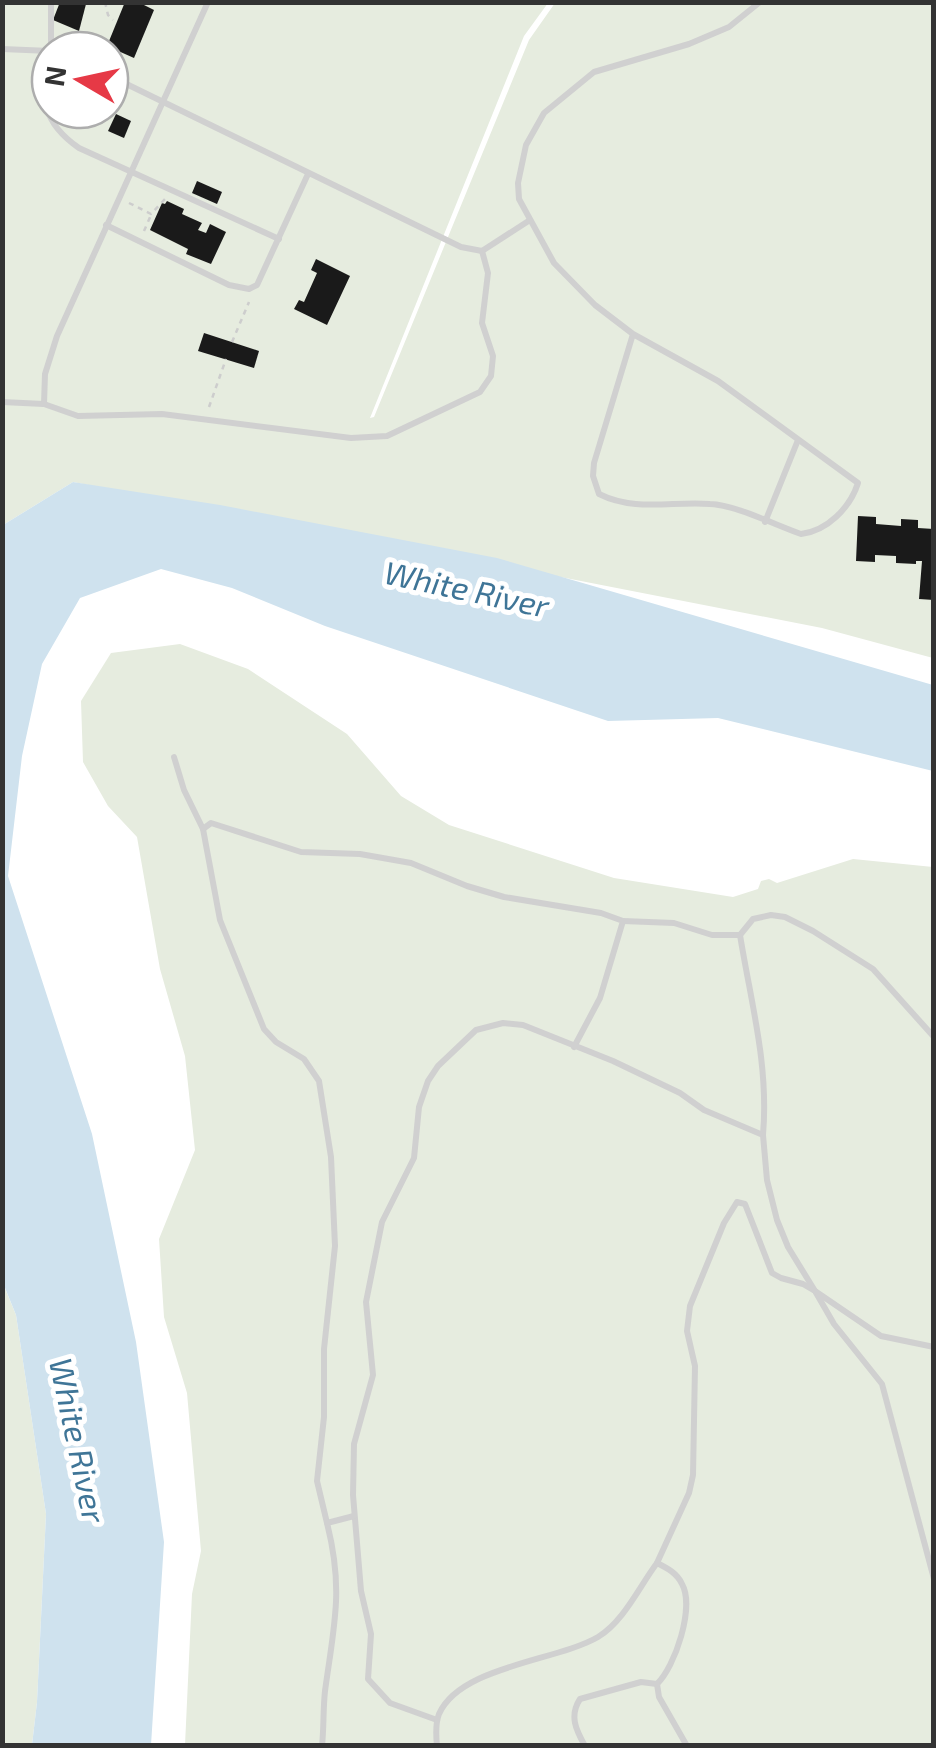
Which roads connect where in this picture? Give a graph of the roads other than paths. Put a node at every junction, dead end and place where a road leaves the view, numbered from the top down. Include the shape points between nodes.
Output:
1 (50, 2) edge
2 (208, 2) edge
3 (760, 2) edge
4 (50, 30) edge
5 (2, 50) edge
6 (30, 52) edge
7 (130, 86) edge
8 (160, 102) junction
9 (56, 130) edge
10 (131, 170) junction
11 (308, 174) junction
12 (530, 220) junction
13 (106, 225) junction
14 (279, 239) junction
15 (482, 251) junction
16 (633, 334) junction
17 (2, 402) edge
18 (44, 404) junction
19 (798, 440) junction
20 (766, 522) junction
21 (174, 756) dead end
22 (204, 829) junction
23 (622, 921) junction
24 (740, 935) junction
25 (934, 1037) edge
26 (574, 1047) junction
27 (764, 1134) junction
28 (815, 1291) junction
29 (934, 1347) edge
30 (354, 1516) junction
31 (327, 1523) junction
32 (657, 1563) junction
33 (934, 1579) edge
34 (657, 1684) junction
35 (437, 1720) junction
36 (322, 1746) edge
37 (436, 1746) edge
38 (585, 1746) edge
39 (687, 1746) edge

1 - 4 lane
2 - 8 lane
3 - 12 lane via 729,27 689,44 594,72 544,113 526,144 518,183
5 - 6 lane
7 - 8 lane
8 - 10 lane
8 - 11 lane
9 - 10 lane via 79,148
10 - 13 lane
10 - 14 lane
11 - 14 lane
11 - 15 lane via 448,242
12 - 15 lane
12 - 16 lane via 554,262
13 - 14 lane via 238,289 256,285
13 - 18 lane via 57,336
15 - 18 lane via 488,273 482,323 491,376 480,392 400,432 370,439 162,414 78,416
16 - 19 lane via 718,381
16 - 20 lane via 594,463 599,494 648,506 713,504
17 - 18 lane
19 - 20 lane
19 - 20 lane via 858,483 855,492 815,532
21 - 22 lane
22 - 23 lane via 211,823 230,827 302,852 410,862 504,897
22 - 31 lane via 220,920 264,1029 304,1059 319,1081 335,1232 317,1481
23 - 24 lane
23 - 26 lane via 600,998
24 - 25 lane via 761,916 793,920 873,969
24 - 27 lane via 764,1058
26 - 27 lane
26 - 30 lane via 523,1026 493,1024 460,1041 428,1081 414,1158 387,1208 367,1288 373,1375 354,1444
27 - 28 lane via 777,1220
28 - 29 lane via 881,1336
28 - 32 lane via 772,1272 746,1204 736,1202 690,1306 694,1475
28 - 33 lane via 882,1384
30 - 31 lane
30 - 35 lane via 371,1634 368,1679 390,1703
31 - 36 lane via 338,1600
32 - 34 lane via 678,1577 686,1601 674,1662
32 - 35 lane via 605,1632 474,1682
34 - 38 lane via 641,1682 580,1699 574,1722
34 - 39 lane
35 - 37 lane

